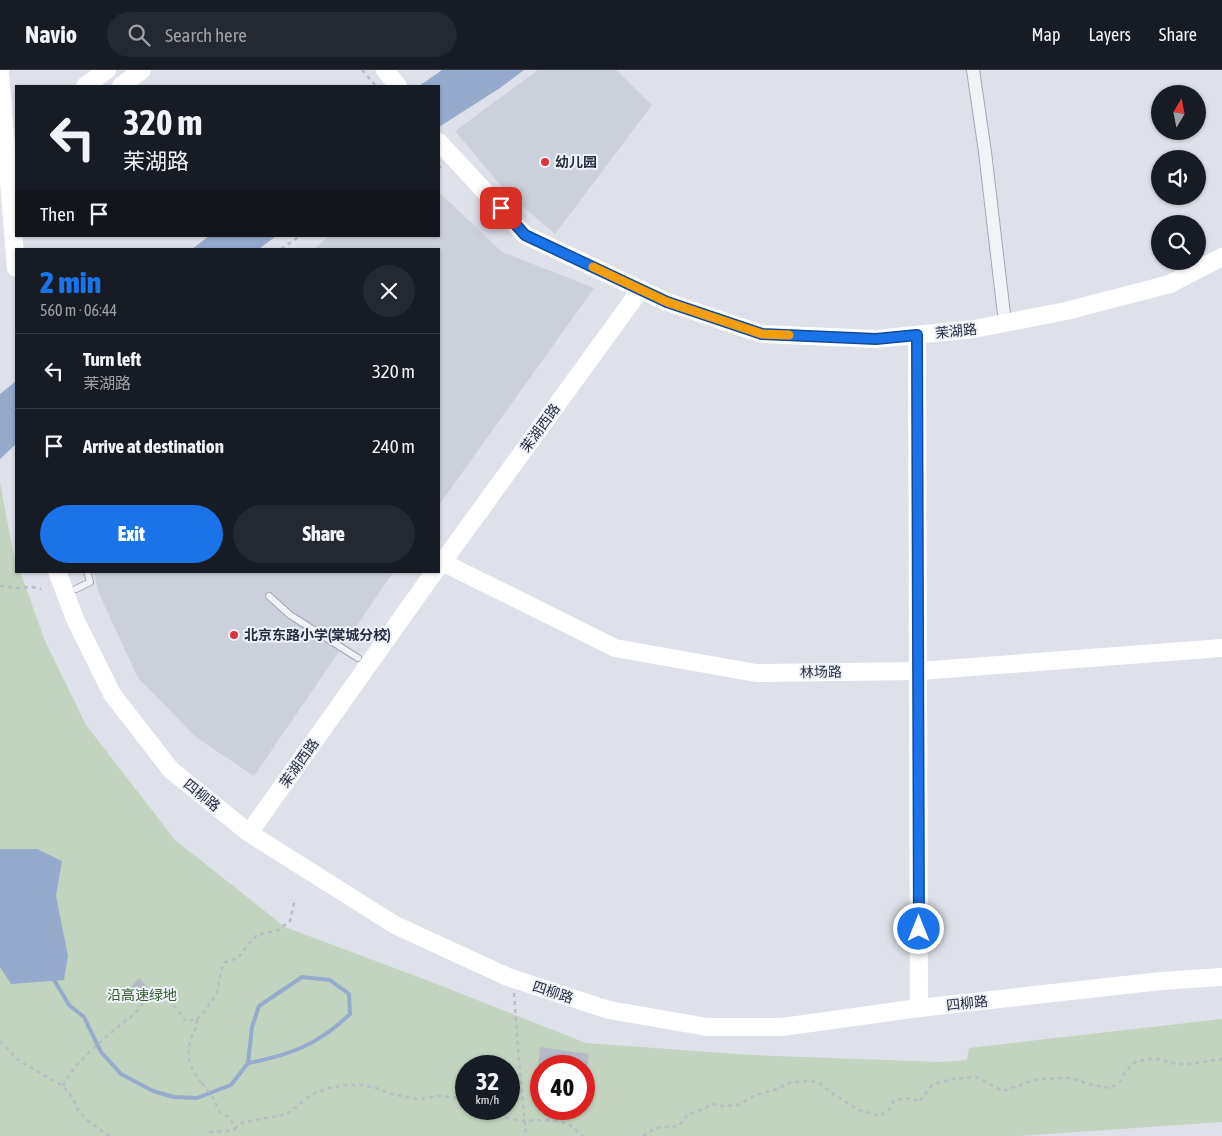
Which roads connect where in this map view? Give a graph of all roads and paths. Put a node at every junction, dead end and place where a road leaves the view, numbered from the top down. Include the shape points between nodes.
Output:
1 (106, 70) edge
2 (142, 70) edge
3 (362, 70) edge
4 (384, 70) edge
5 (973, 70) edge
6 (0, 72) edge
7 (86, 85) edge
8 (123, 85) edge
9 (375, 85) edge
10 (397, 85) edge
11 (7, 141) edge
12 (440, 143) edge
13 (8, 175) edge
14 (299, 237) edge
15 (282, 248) edge
16 (15, 256) edge
17 (1220, 261) edge
18 (641, 289) junction
19 (1005, 323) junction
20 (917, 335) junction
21 (440, 566) edge
22 (440, 567) edge
23 (58, 573) edge
24 (88, 573) edge
25 (435, 573) edge
26 (0, 586) edge
27 (41, 589) dead end
28 (76, 589) dead end
29 (269, 596) dead end
30 (1222, 648) edge
31 (358, 658) dead end
32 (919, 671) junction
33 (249, 833) junction
34 (295, 899) dead end
35 (1222, 976) edge
36 (515, 980) junction
37 (919, 1008) junction
38 (196, 1019) junction
39 (0, 1041) edge
40 (1222, 1059) edge
41 (198, 1078) dead end
42 (202, 1084) junction
43 (63, 1086) junction
44 (455, 1098) edge
45 (520, 1120) edge
46 (235, 1129) junction
47 (109, 1136) edge
48 (207, 1136) edge
49 (526, 1136) edge
50 (583, 1136) edge
51 (643, 1136) edge

1 - 7 street
2 - 8 street
3 - 9 path
4 - 10 street
5 - 19 street
6 - 11 street
11 - 13 street
12 - 18 street, 茉湖路 via 525,235
13 - 16 street
14 - 15 path
17 - 19 street, 茉湖路 via 1170,284
18 - 20 street, 茉湖路 via 667,302 762,334 876,339
18 - 21 street, 茉湖西路
19 - 20 street, 茉湖路
20 - 32 street
22 - 32 street, 林场路 via 615,648 756,672
23 - 33 street, 四柳路 via 75,619 112,694 171,770
24 - 28 lane via 90,582
25 - 33 street, 茉湖西路
26 - 27 path
29 - 31 lane via 290,615
30 - 32 street, 林场路
32 - 37 street
33 - 36 street, 四柳路 via 396,925
34 - 38 path via 290,921 278,930 257,935 238,958 225,962 217,993
35 - 37 street, 四柳路
36 - 37 street, 四柳路 via 610,1010 707,1027 782,1027
36 - 49 path
38 - 42 path via 189,1052 190,1064
38 - 43 path via 186,1021 168,993 151,992 134,1014 68,1075
39 - 43 path via 26,1065
40 - 51 path via 1190,1064 1152,1058 1134,1062 1120,1082 1110,1088 1069,1078 1038,1079 1002,1091 976,1077 953,1079 932,1084 919,1102 912,1098 894,1100 880,1116 859,1110 818,1082 804,1081 756,1095 738,1105 712,1104 686,1115 679,1126 655,1128
41 - 42 path
42 - 46 path via 220,1112 231,1119
43 - 47 path via 87,1120
44 - 46 path via 417,1099 373,1087 346,1085 311,1095 287,1114 239,1124
45 - 50 path via 568,1124
46 - 48 path via 210,1132

